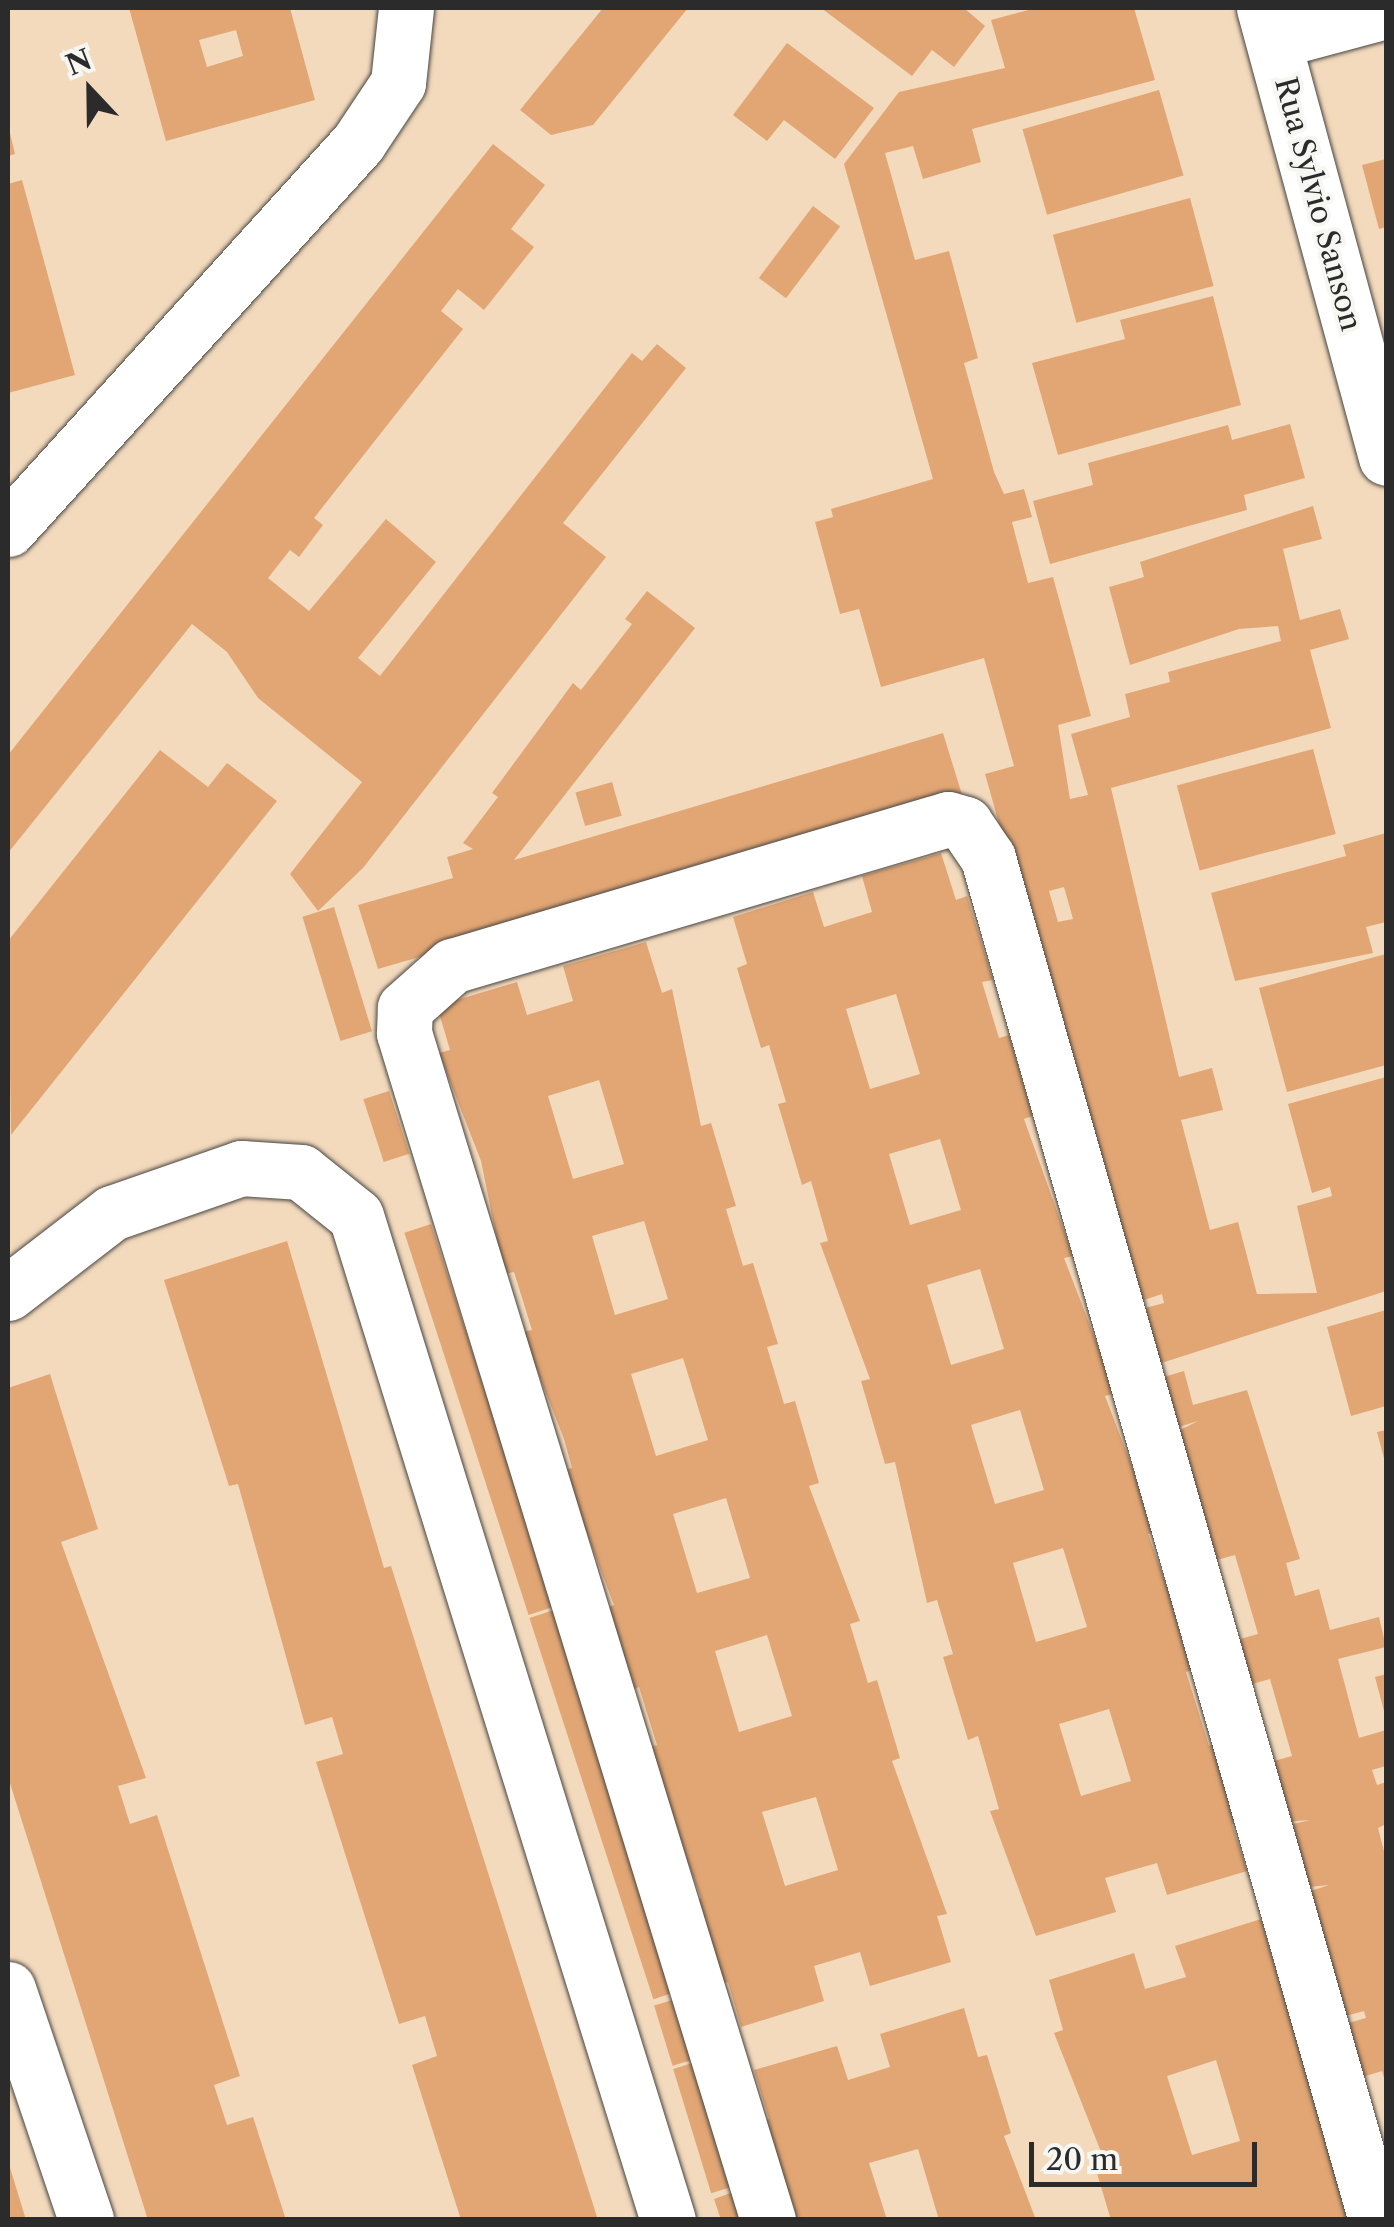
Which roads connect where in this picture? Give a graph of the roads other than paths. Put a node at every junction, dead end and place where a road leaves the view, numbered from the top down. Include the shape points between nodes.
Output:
1 (406, 8) edge
2 (1386, 11) edge
3 (1269, 24) edge
4 (1386, 458) edge
5 (8, 529) edge
6 (8, 1294) edge
7 (8, 1989) edge
8 (86, 2220) edge
9 (668, 2220) edge
10 (768, 2220) edge
11 (1376, 2220) edge

1 - 5 street via 398,83 358,143
2 - 3 street
3 - 4 street, Rua Sylvio Sanson
6 - 9 street via 112,1214 241,1168 301,1172 356,1216
7 - 8 street
10 - 11 street via 404,1033 405,1008 452,966 948,819 965,824 988,858

